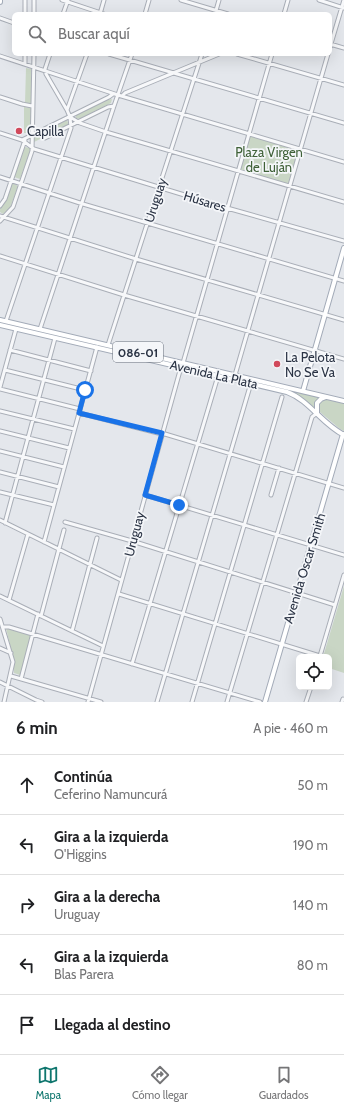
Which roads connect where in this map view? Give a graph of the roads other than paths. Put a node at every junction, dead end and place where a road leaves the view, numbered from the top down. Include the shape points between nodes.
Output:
1 (24, 0) edge
2 (34, 0) edge
3 (62, 0) edge
4 (104, 0) edge
5 (149, 0) edge
6 (181, 0) edge
7 (219, 0) edge
8 (288, 0) edge
9 (319, 0) edge
10 (344, 0) edge
11 (68, 1) edge
12 (343, 8) edge
13 (25, 12) edge
14 (34, 12) edge
15 (64, 12) edge
16 (96, 12) edge
17 (101, 12) edge
18 (146, 12) edge
19 (216, 12) edge
20 (285, 12) edge
21 (0, 18) edge
22 (12, 22) edge
23 (332, 39) edge
24 (332, 45) edge
25 (344, 48) edge
26 (0, 56) edge
27 (25, 56) edge
28 (34, 56) edge
29 (49, 56) edge
30 (86, 56) edge
31 (115, 56) edge
32 (131, 56) edge
33 (202, 56) edge
34 (214, 56) edge
35 (243, 56) edge
36 (271, 56) edge
37 (327, 56) edge
38 (130, 61) junction
39 (200, 62) junction
40 (25, 64) junction
41 (269, 64) junction
42 (33, 68) junction
43 (45, 71) junction
44 (172, 73) junction
45 (321, 79) junction
46 (194, 80) junction
47 (78, 82) junction
48 (344, 85) edge
49 (114, 94) junction
50 (120, 95) junction
51 (0, 97) edge
52 (259, 99) junction
53 (32, 106) junction
54 (114, 106) junction
55 (67, 110) junction
56 (182, 114) junction
57 (311, 114) junction
58 (70, 116) junction
59 (77, 122) junction
60 (344, 124) edge
61 (71, 125) junction
62 (106, 132) junction
63 (0, 133) edge
64 (249, 133) junction
65 (33, 134) junction
66 (45, 138) dead end
67 (24, 140) junction
68 (33, 148) junction
69 (300, 149) junction
70 (171, 151) junction
71 (61, 157) junction
72 (344, 162) edge
73 (94, 167) junction
74 (238, 170) junction
75 (0, 177) edge
76 (11, 180) junction
77 (21, 184) junction
78 (289, 186) junction
79 (159, 187) junction
80 (48, 192) junction
81 (344, 202) edge
82 (83, 204) junction
83 (0, 206) edge
84 (227, 208) junction
85 (2, 217) edge
86 (0, 221) edge
87 (278, 222) junction
88 (148, 223) junction
89 (37, 229) junction
90 (71, 240) junction
91 (344, 241) edge
92 (217, 244) junction
93 (344, 248) edge
94 (0, 256) edge
95 (136, 259) junction
96 (268, 259) junction
97 (25, 264) junction
98 (59, 275) junction
99 (335, 278) junction
100 (207, 280) junction
101 (344, 280) edge
102 (124, 295) junction
103 (258, 295) junction
104 (325, 314) junction
105 (196, 316) junction
106 (0, 320) edge
107 (344, 320) edge
108 (6, 322) junction
109 (0, 325) edge
110 (16, 329) junction
111 (40, 330) junction
112 (247, 331) junction
113 (56, 338) junction
114 (108, 345) junction
115 (98, 347) junction
116 (10, 350) junction
117 (315, 351) junction
118 (344, 359) edge
119 (50, 360) junction
120 (182, 365) junction
121 (5, 370) junction
122 (91, 370) junction
123 (235, 375) junction
124 (218, 376) junction
125 (44, 380) junction
126 (251, 383) junction
127 (0, 388) edge
128 (85, 390) junction
129 (303, 391) junction
130 (282, 397) dead end
131 (331, 398) junction
132 (39, 399) junction
133 (344, 401) edge
134 (0, 411) edge
135 (80, 411) junction
136 (317, 413) junction
137 (34, 419) junction
138 (74, 429) junction
139 (0, 431) edge
140 (162, 433) junction
141 (344, 435) edge
142 (29, 438) junction
143 (198, 444) junction
144 (69, 448) junction
145 (0, 451) edge
146 (231, 453) junction
147 (24, 457) junction
148 (263, 463) junction
149 (64, 467) junction
150 (279, 468) junction
151 (0, 472) edge
152 (296, 473) junction
153 (18, 477) junction
154 (329, 484) junction
155 (59, 487) junction
156 (344, 488) edge
157 (0, 492) edge
158 (145, 495) junction
159 (271, 495) dead end
160 (14, 496) junction
161 (54, 505) junction
162 (179, 505) junction
163 (212, 514) junction
164 (0, 520) edge
165 (65, 522) dead end
166 (5, 523) junction
167 (244, 524) junction
168 (64, 530) dead end
169 (28, 534) junction
170 (277, 535) junction
171 (97, 538) dead end
172 (132, 541) junction
173 (44, 542) junction
174 (311, 545) junction
175 (59, 549) junction
176 (164, 552) junction
177 (344, 555) edge
178 (198, 561) junction
179 (90, 564) junction
180 (230, 572) junction
181 (344, 576) edge
182 (122, 580) junction
183 (263, 583) junction
184 (297, 593) junction
185 (119, 594) junction
186 (0, 596) edge
187 (9, 600) junction
188 (150, 603) junction
189 (335, 605) junction
190 (182, 613) junction
191 (39, 615) junction
192 (0, 619) edge
193 (215, 624) junction
194 (3, 627) junction
195 (72, 631) junction
196 (32, 634) junction
197 (248, 634) junction
198 (282, 644) junction
199 (104, 646) junction
200 (0, 648) edge
201 (11, 653) junction
202 (314, 654) edge
203 (321, 654) edge
204 (101, 655) junction
205 (132, 664) junction
206 (165, 674) junction
207 (11, 676) junction
208 (21, 679) junction
209 (0, 682) edge
210 (197, 684) junction
211 (8, 686) junction
212 (310, 690) edge
213 (230, 693) junction
214 (89, 700) edge
215 (35, 701) edge
216 (4, 702) edge
217 (42, 702) edge
218 (101, 702) edge
219 (157, 702) edge
220 (192, 702) edge
221 (227, 702) edge
222 (260, 702) edge
223 (265, 702) edge
224 (306, 702) edge

1 - 13 street
2 - 14 street
3 - 11 street
4 - 17 street
5 - 18 street
6 - 19 street
7 - 19 street
8 - 20 street
9 - 12 street
10 - 12 street
11 - 15 street
11 - 16 street
12 - 23 street
21 - 22 street
24 - 25 street
26 - 40 street
27 - 40 street
28 - 42 street
29 - 43 street
30 - 47 street
31 - 38 street
32 - 38 street
33 - 39 street, Uruguay
34 - 39 street
35 - 41 street
36 - 41 street, Uruguay
37 - 45 street
38 - 44 street
38 - 50 street
39 - 44 street
39 - 46 street, Uruguay
40 - 42 street
41 - 45 street
41 - 52 street, Uruguay
42 - 43 street
42 - 53 street
43 - 47 street
43 - 55 street
44 - 46 street
44 - 50 street
45 - 48 street
45 - 57 street
46 - 52 street
46 - 56 street, Uruguay
47 - 49 street
47 - 55 street
49 - 50 street
49 - 58 street
50 - 54 street
50 - 56 street
51 - 53 street
52 - 57 street
52 - 64 street, Uruguay
53 - 65 street
54 - 59 street
54 - 62 street
55 - 58 street
56 - 64 street
56 - 70 street, Uruguay
57 - 60 street
57 - 69 street
58 - 59 street
58 - 61 street
58 - 65 street
59 - 61 street
59 - 62 street
61 - 66 street
61 - 71 street
62 - 70 street
62 - 73 street
63 - 67 street, Húsares
64 - 69 street
64 - 74 street, Uruguay
65 - 67 street
65 - 68 street
67 - 68 street, Húsares
67 - 76 street
68 - 71 street, Húsares
68 - 77 street
69 - 72 street
69 - 78 street
70 - 74 street
70 - 79 street, Uruguay
71 - 73 street, Húsares
71 - 80 street
73 - 79 street, Húsares
73 - 82 street
74 - 78 street
74 - 84 street, Uruguay
75 - 76 street
76 - 77 street
76 - 83 street
77 - 80 street
77 - 85 street via 13,207
78 - 81 street
78 - 87 street
79 - 84 street, Húsares
79 - 88 street, Uruguay
80 - 82 street
80 - 89 street
82 - 88 street
82 - 90 street
84 - 87 street, Húsares
84 - 92 street, Uruguay
85 - 86 street
85 - 89 street
87 - 91 street, Húsares
87 - 96 street
88 - 92 street
88 - 95 street, Uruguay
89 - 90 street
89 - 97 street
90 - 95 street
90 - 98 street
92 - 96 street
92 - 100 street, Uruguay
93 - 99 main road
94 - 97 street
95 - 100 street
95 - 102 street, Uruguay
96 - 99 street
96 - 103 street
97 - 98 street
97 - 108 street
98 - 102 street
98 - 111 street
99 - 101 street
99 - 104 main road
100 - 103 street
100 - 105 street, Uruguay
102 - 105 street
102 - 114 street, Uruguay
103 - 104 street
103 - 112 street
104 - 107 street
104 - 117 main road
105 - 112 street
105 - 120 street, Uruguay
106 - 108 main road, Avenida La Plata / 086-01
108 - 111 main road, Avenida La Plata / 086-01
109 - 110 main road, Avenida La Plata / 086-01
110 - 113 main road, Avenida La Plata / 086-01
110 - 116 street
111 - 114 main road, Avenida La Plata / 086-01
112 - 117 street
112 - 123 street
113 - 115 main road, Avenida La Plata / 086-01
113 - 119 street
114 - 120 main road, Avenida La Plata / 086-01
115 - 120 main road, Avenida La Plata / 086-01
115 - 122 street
116 - 119 street
116 - 121 street
117 - 118 street
117 - 129 main road
119 - 122 street
119 - 125 street
120 - 123 main road, Avenida La Plata / 086-01
120 - 124 main road, Avenida La Plata / 086-01
120 - 140 street, Uruguay
121 - 125 street
121 - 127 street
122 - 128 street
123 - 129 main road, Avenida La Plata / 086-01
124 - 126 main road, Avenida La Plata / 086-01
124 - 143 street
125 - 128 street
125 - 132 street
126 - 136 main road, Avenida La Plata / 086-01 via 292,394
126 - 146 street
127 - 132 street
128 - 135 street
129 - 131 main road, Avenida La Plata / 086-01
130 - 148 street
131 - 133 main road, Avenida La Plata
131 - 136 main road via 318,401
132 - 135 street
132 - 137 street
134 - 137 street
135 - 138 street
135 - 140 street
136 - 141 main road, Avenida La Plata
136 - 152 street via 312,417
137 - 138 street
137 - 142 street
138 - 144 street
139 - 142 street
140 - 143 street
140 - 158 street, Uruguay
141 - 154 main road, Avenida Oscar Smith
142 - 144 street
142 - 147 street
143 - 146 street
143 - 162 street
144 - 149 street
145 - 147 street
146 - 148 street
146 - 163 street
147 - 149 street
147 - 153 street
148 - 150 street
148 - 167 street
149 - 155 street
150 - 152 street
150 - 159 street
151 - 153 street
152 - 154 street
152 - 170 street
153 - 155 street
153 - 160 street
154 - 156 street
154 - 174 main road, Avenida Oscar Smith
155 - 161 street
157 - 160 street
158 - 162 street
158 - 172 street, Uruguay
160 - 161 street
160 - 166 street
161 - 173 street
162 - 163 street
162 - 176 street
163 - 167 street
163 - 178 street
164 - 166 street
165 - 172 street
166 - 169 street
167 - 170 street
167 - 180 street
168 - 175 street
169 - 173 street
169 - 187 street
170 - 174 street
170 - 183 street
171 - 179 street
172 - 176 street
172 - 182 street, Uruguay
173 - 175 street
174 - 177 street
174 - 184 main road, Avenida Oscar Smith
175 - 179 street
175 - 191 street
176 - 178 street
176 - 188 street
178 - 180 street
178 - 190 street
179 - 182 street
179 - 195 street
180 - 183 street
180 - 193 street
181 - 189 street
182 - 185 street, Uruguay
183 - 184 street
183 - 197 street
184 - 189 street
184 - 198 main road, Avenida Oscar Smith
185 - 188 street
185 - 199 street, Uruguay
186 - 187 street
187 - 191 street
188 - 190 street
188 - 205 street
189 - 203 street
190 - 193 street
190 - 206 street
191 - 195 street
191 - 196 street
192 - 194 street
193 - 197 street
193 - 210 street
194 - 196 street
194 - 201 street
195 - 199 street
196 - 204 street
196 - 208 street
197 - 198 street
197 - 213 street
198 - 202 street
198 - 223 main road, Avenida Oscar Smith
199 - 204 street, Uruguay
200 - 201 street
201 - 207 street
204 - 205 street
204 - 214 street, Uruguay
205 - 206 street
206 - 210 street
206 - 219 street
207 - 208 street
207 - 211 street
208 - 214 street
209 - 211 street
210 - 213 street
210 - 220 street
211 - 215 street
211 - 216 street
212 - 224 street
213 - 221 street
213 - 222 street
214 - 218 street
215 - 217 street

